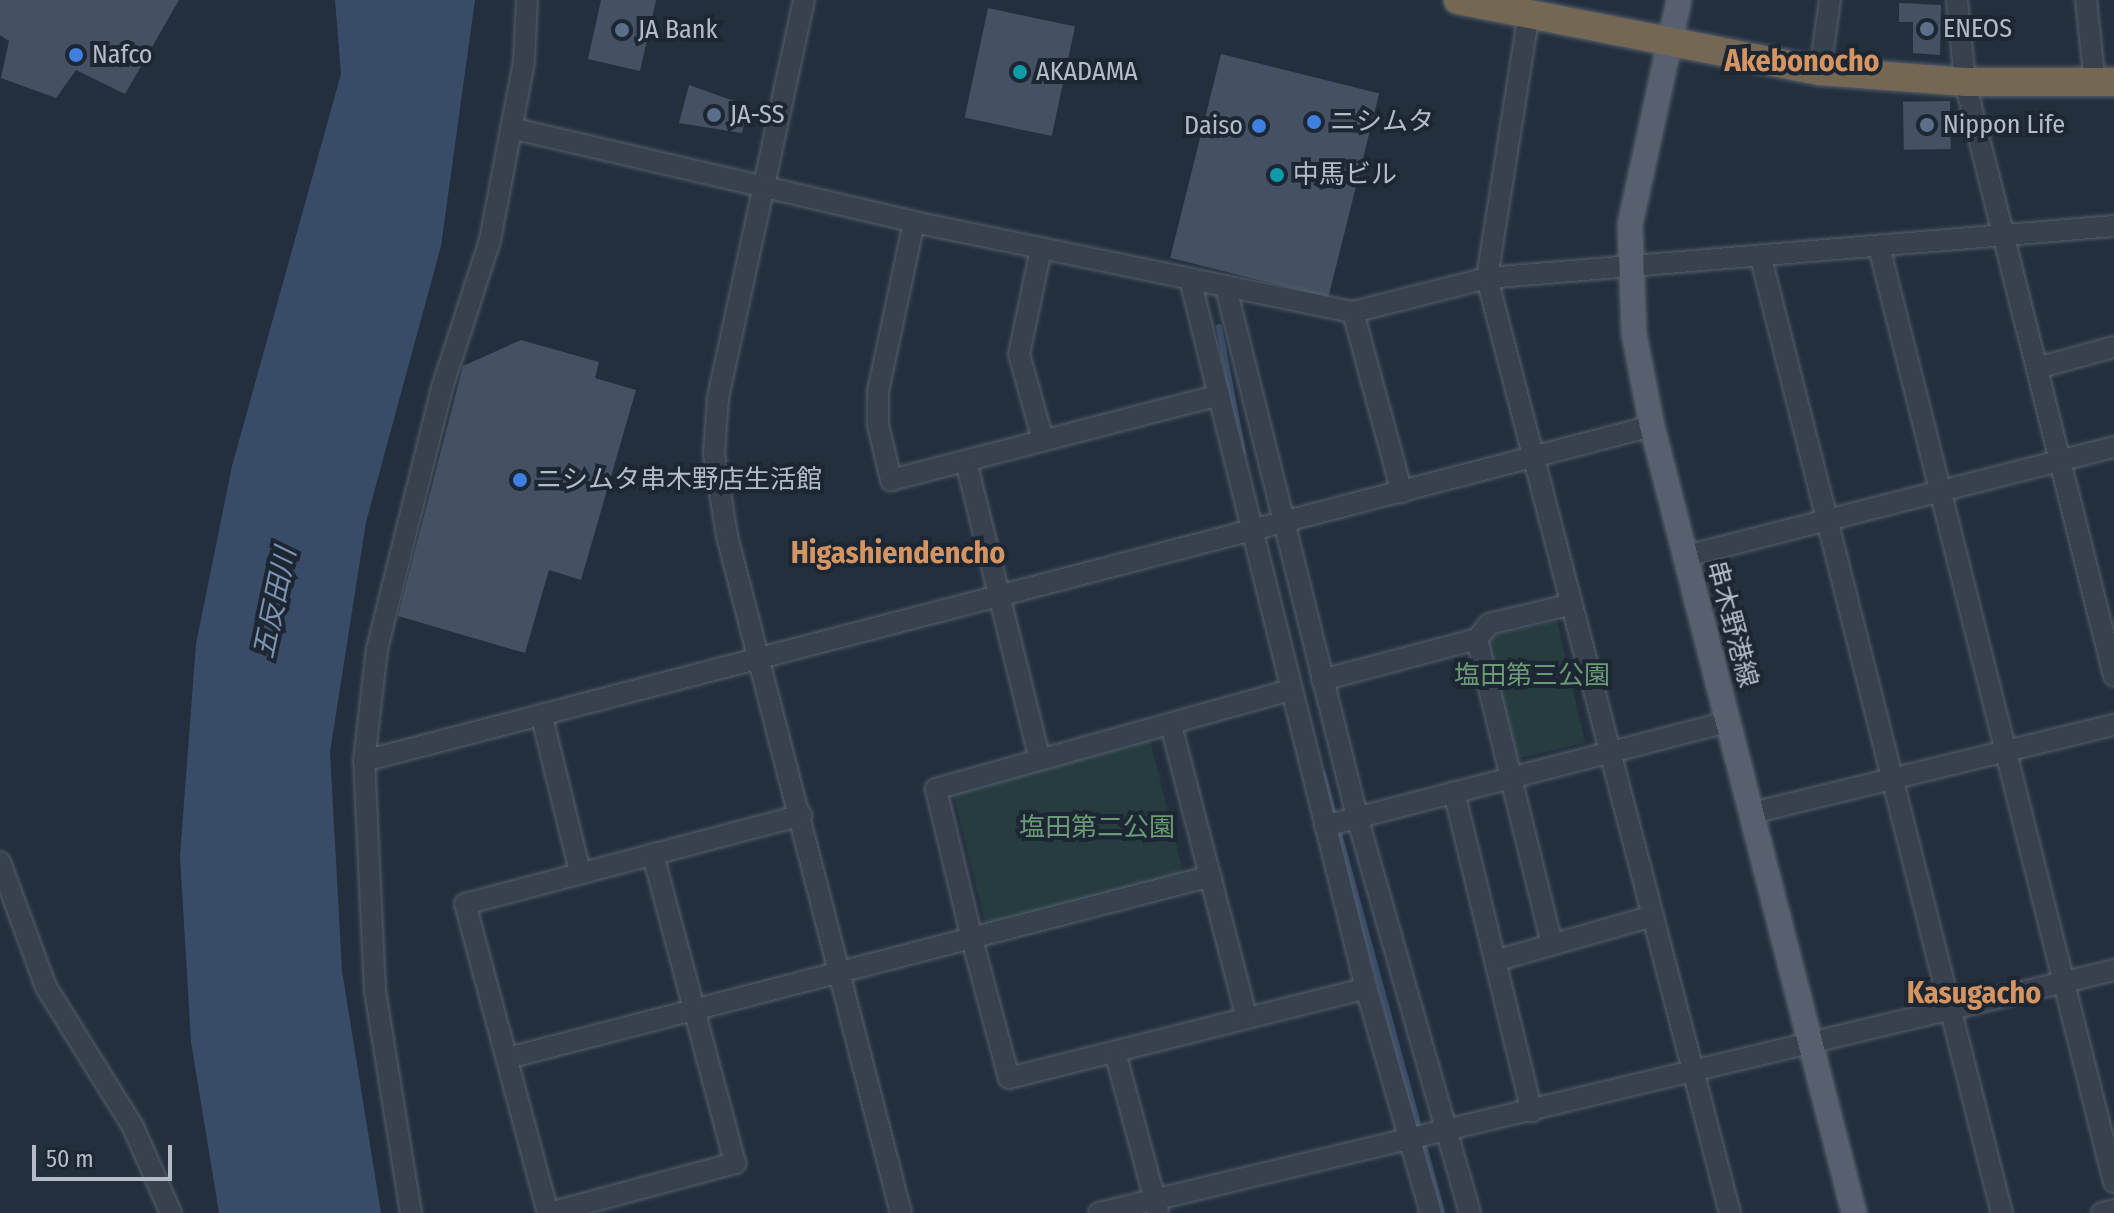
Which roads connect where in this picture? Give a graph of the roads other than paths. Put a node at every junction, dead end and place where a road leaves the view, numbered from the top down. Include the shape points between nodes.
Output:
1 (527, 0) edge
2 (804, 0) edge
3 (1679, 0) edge
4 (1830, 0) edge
5 (1957, 0) edge
6 (2086, 0) edge
7 (1468, 1) edge
8 (1528, 19) junction
9 (1671, 43) junction
10 (1820, 71) junction
11 (1965, 82) junction
12 (2104, 83) edge
13 (511, 128) junction
14 (766, 187) junction
15 (914, 222) junction
16 (2114, 226) edge
17 (2004, 236) junction
18 (1879, 247) junction
19 (1041, 249) junction
20 (1761, 258) junction
21 (1627, 271) junction
22 (1487, 278) junction
23 (1190, 279) junction
24 (1226, 288) junction
25 (1353, 312) junction
26 (2114, 347) edge
27 (2037, 368) junction
28 (1219, 395) junction
29 (1652, 426) junction
30 (1043, 440) junction
31 (2114, 447) edge
32 (1533, 458) junction
33 (966, 461) junction
34 (2061, 461) junction
35 (1402, 492) junction
36 (1940, 492) junction
37 (1827, 520) junction
38 (1280, 524) junction
39 (1250, 533) junction
40 (1686, 556) junction
41 (1000, 599) junction
42 (1572, 604) junction
43 (1477, 639) junction
44 (761, 663) junction
45 (2114, 676) edge
46 (1322, 680) junction
47 (1290, 690) junction
48 (542, 717) junction
49 (1728, 722) junction
50 (1171, 725) junction
51 (2114, 725) edge
52 (1610, 752) junction
53 (2004, 754) junction
54 (1039, 756) junction
55 (364, 761) junction
56 (1511, 778) junction
57 (1892, 780) junction
58 (1454, 792) junction
59 (1752, 813) junction
60 (801, 815) junction
61 (1358, 820) junction
62 (1325, 826) junction
63 (653, 854) junction
64 (0, 862) edge
65 (580, 872) junction
66 (1211, 876) junction
67 (1653, 916) junction
68 (972, 939) junction
69 (1552, 944) junction
70 (1495, 961) junction
71 (2114, 970) edge
72 (842, 973) junction
73 (2060, 981) junction
74 (1366, 988) junction
75 (696, 1009) junction
76 (1949, 1012) junction
77 (1246, 1015) junction
78 (1810, 1045) junction
79 (1115, 1052) junction
80 (508, 1058) junction
81 (1693, 1070) junction
82 (1532, 1112) junction
83 (1448, 1130) junction
84 (1411, 1140) junction
85 (2114, 1182) edge
86 (623, 1204) edge
87 (1157, 1206) edge
88 (2114, 1210) edge
89 (171, 1213) edge
90 (411, 1213) edge
91 (548, 1213) edge
92 (901, 1213) edge
93 (1099, 1213) edge
94 (1431, 1213) edge
95 (1470, 1213) edge
96 (1730, 1213) edge
97 (1854, 1213) edge
98 (2002, 1213) edge
99 (2102, 1213) edge

1 - 13 street
2 - 14 street
3 - 9 main road, 串木野港線
4 - 10 street
5 - 11 street
6 - 12 street
7 - 8 highway
8 - 9 highway
8 - 22 street
9 - 10 highway
9 - 21 main road, 串木野港線 via 1641,161
10 - 11 highway
11 - 12 highway
11 - 17 street
13 - 14 street
13 - 55 street via 490,240 442,388 377,649
14 - 15 street
14 - 44 street via 718,399 714,454 727,536
15 - 19 street
15 - 33 street via 878,391 878,425 891,480
16 - 17 street
17 - 18 street
17 - 27 street
18 - 20 street
18 - 36 street
19 - 23 street
19 - 30 street via 1019,354
20 - 21 street
20 - 37 street
21 - 22 street
21 - 29 main road, 串木野港線
22 - 25 street
22 - 32 street
23 - 24 street
23 - 28 street
24 - 25 street
24 - 38 street
25 - 35 street
26 - 27 street
27 - 34 street
28 - 30 street
28 - 39 street
29 - 32 street
29 - 40 main road, 串木野港線
30 - 33 street
31 - 34 street
32 - 35 street
32 - 42 street
33 - 41 street
34 - 36 street
34 - 45 street
35 - 38 street
36 - 37 street
36 - 53 street
37 - 40 street
37 - 57 street
38 - 39 street
38 - 46 street
39 - 41 street
39 - 47 street
40 - 49 main road, 串木野港線
41 - 44 street
41 - 54 street
42 - 43 street via 1489,624
42 - 52 street
43 - 46 street
43 - 56 street
44 - 48 street
44 - 60 street
46 - 61 street
47 - 50 street
47 - 62 street
48 - 55 street
48 - 65 street
49 - 52 street
49 - 59 main road, 串木野港線
50 - 54 street
50 - 66 street
51 - 53 street
52 - 56 street
52 - 67 street
53 - 57 street
53 - 73 street
54 - 68 street via 936,789
55 - 90 street via 375,991
56 - 58 street
56 - 69 street
57 - 59 street
57 - 76 street
58 - 61 street
58 - 70 street
59 - 78 main road, 串木野港線
60 - 63 street
60 - 72 street
61 - 62 street
61 - 83 street
62 - 74 street
63 - 65 street
63 - 75 street
64 - 89 street via 46,987 133,1127
65 - 80 street via 465,904
66 - 68 street
66 - 77 street
67 - 69 street
67 - 81 street
68 - 72 street
68 - 79 street via 1009,1078
69 - 70 street
70 - 82 street
71 - 73 street
72 - 75 street
72 - 92 street
73 - 76 street
73 - 85 street
74 - 77 street
74 - 84 street
75 - 80 street
75 - 86 street via 735,1163
76 - 78 street
76 - 98 street
77 - 79 street
78 - 81 street
78 - 97 main road, 串木野港線
79 - 87 street
80 - 91 street
81 - 82 street
81 - 96 street
82 - 83 street
83 - 84 street
83 - 95 street
84 - 87 street
84 - 94 street
86 - 91 street
87 - 93 street
88 - 99 street

